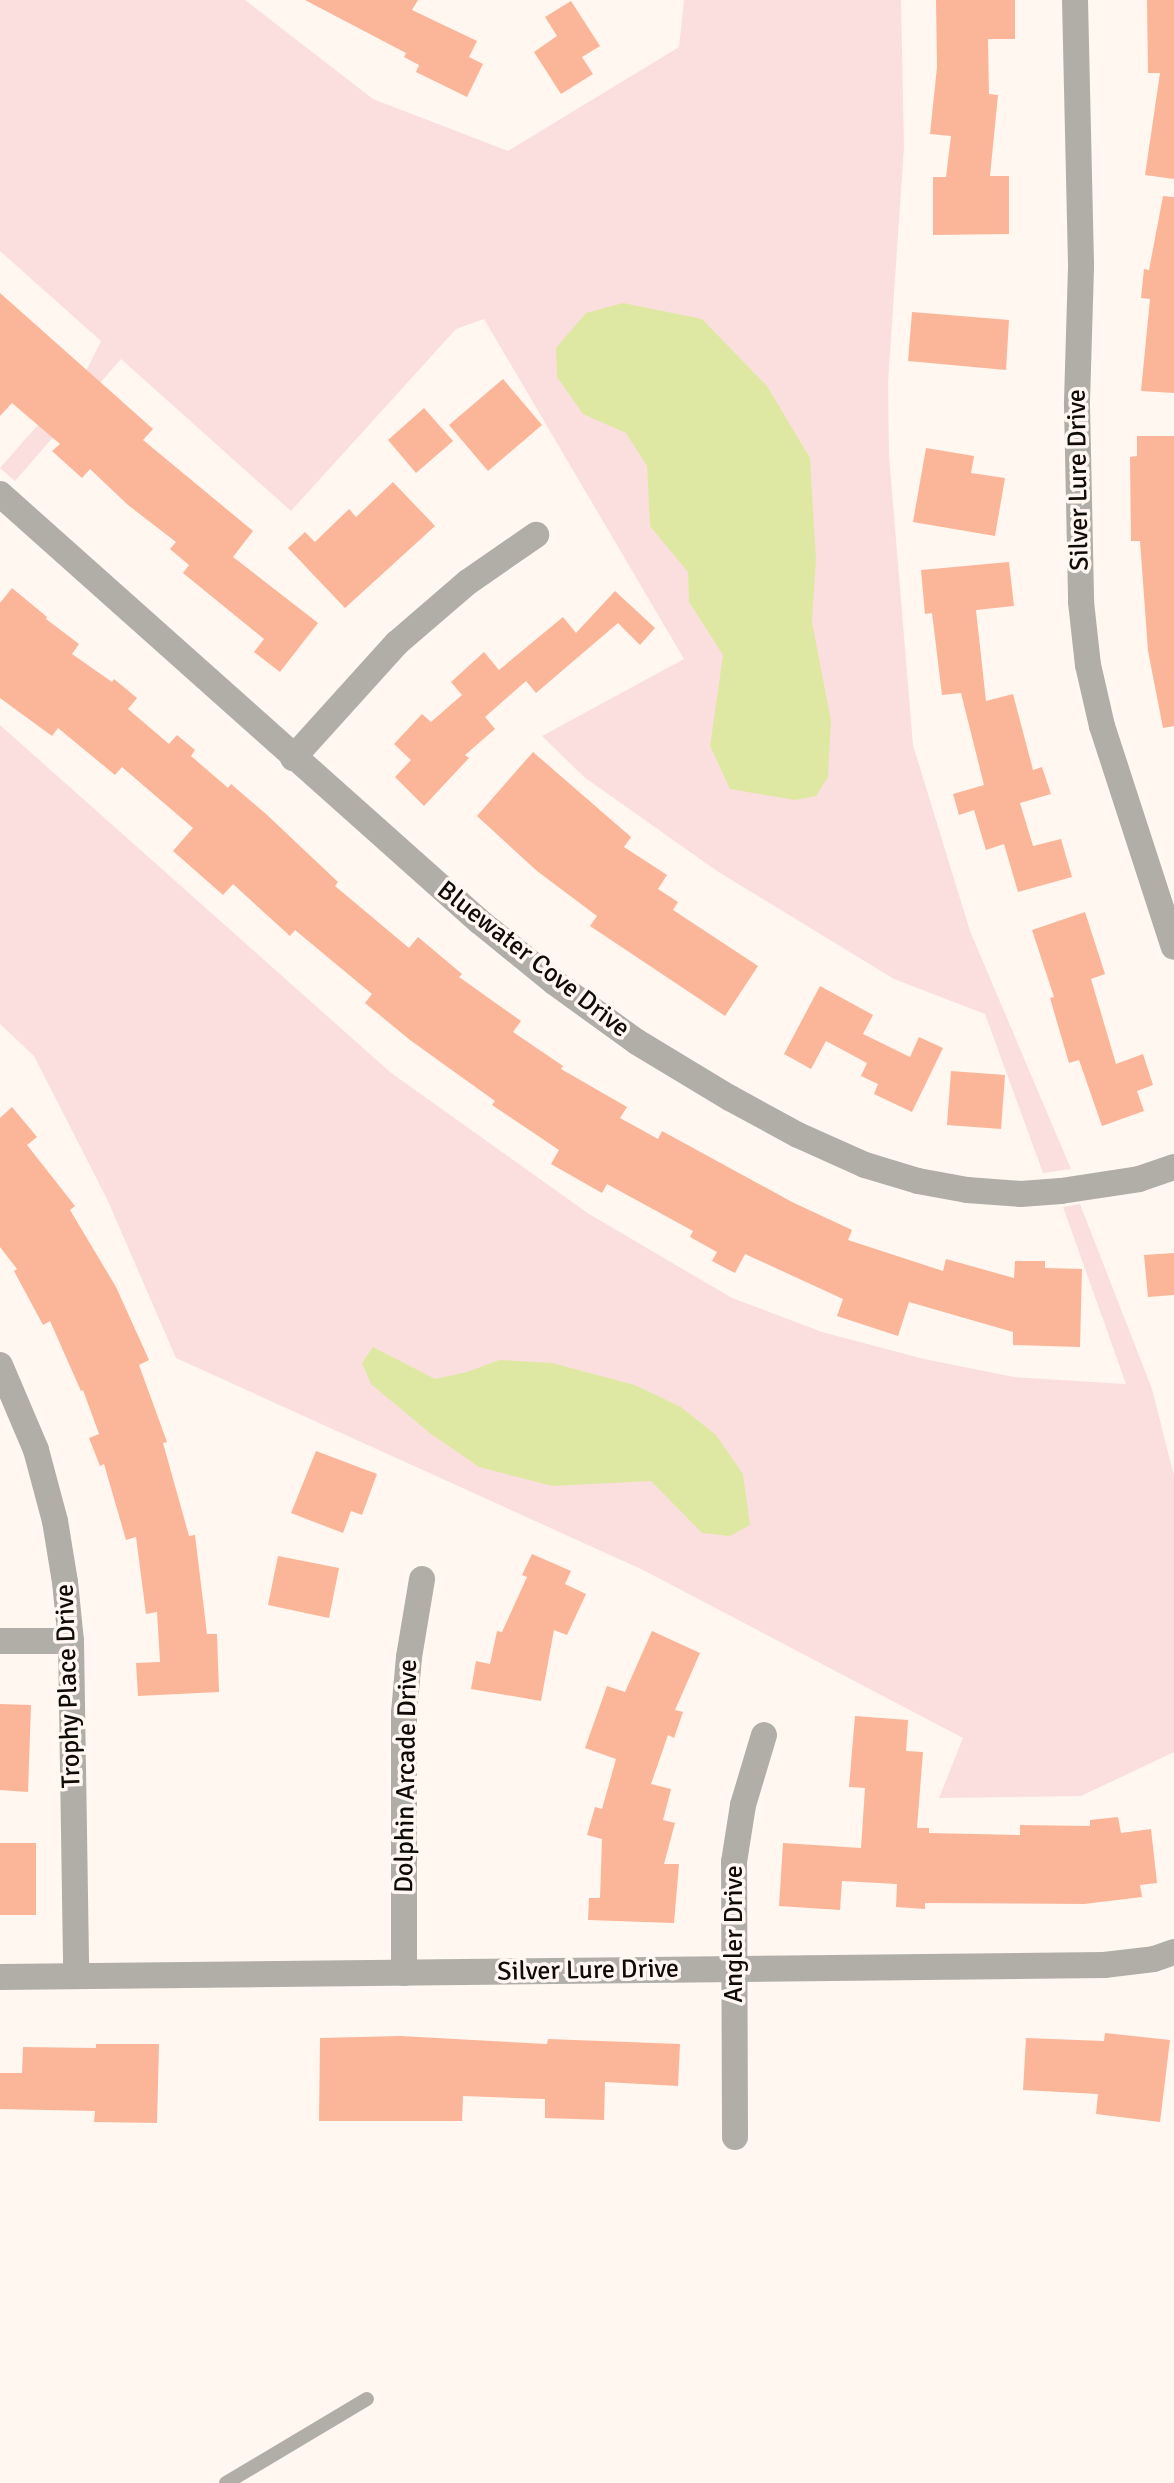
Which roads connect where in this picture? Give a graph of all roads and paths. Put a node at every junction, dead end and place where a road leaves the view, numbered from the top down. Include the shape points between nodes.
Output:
1 (1074, 0) edge
2 (0, 494) edge
3 (536, 534) dead end
4 (293, 758) junction
5 (1174, 947) edge
6 (1174, 1167) edge
7 (0, 1365) edge
8 (422, 1579) dead end
9 (0, 1641) edge
10 (71, 1641) junction
11 (764, 1735) dead end
12 (1174, 1952) edge
13 (735, 1969) junction
14 (404, 1973) junction
15 (76, 1976) junction
16 (0, 1977) edge
17 (734, 2137) dead end
18 (367, 2399) dead end
19 (226, 2483) edge

1 - 5 street, Silver Lure Drive via 1081,267 1077,405 1081,602 1088,665 1102,726
2 - 4 street, Bluewater Cove Drive
3 - 4 street via 468,582 397,643
4 - 6 street, Bluewater Cove Drive via 554,982 637,1042 798,1135 865,1165 967,1190 1061,1192 1139,1179
7 - 10 street, Trophy Place Drive via 36,1450 52,1510
8 - 14 street, Dolphin Arcade Drive via 404,1713
9 - 10 street
10 - 15 street, Trophy Place Drive
11 - 13 street, Angler Drive via 743,1805 734,1862
12 - 13 street, Silver Lure Drive via 1104,1965
13 - 14 street, Silver Lure Drive
13 - 17 street, Angler Drive
14 - 15 street, Silver Lure Drive
15 - 16 street, Silver Lure Drive
18 - 19 lane

